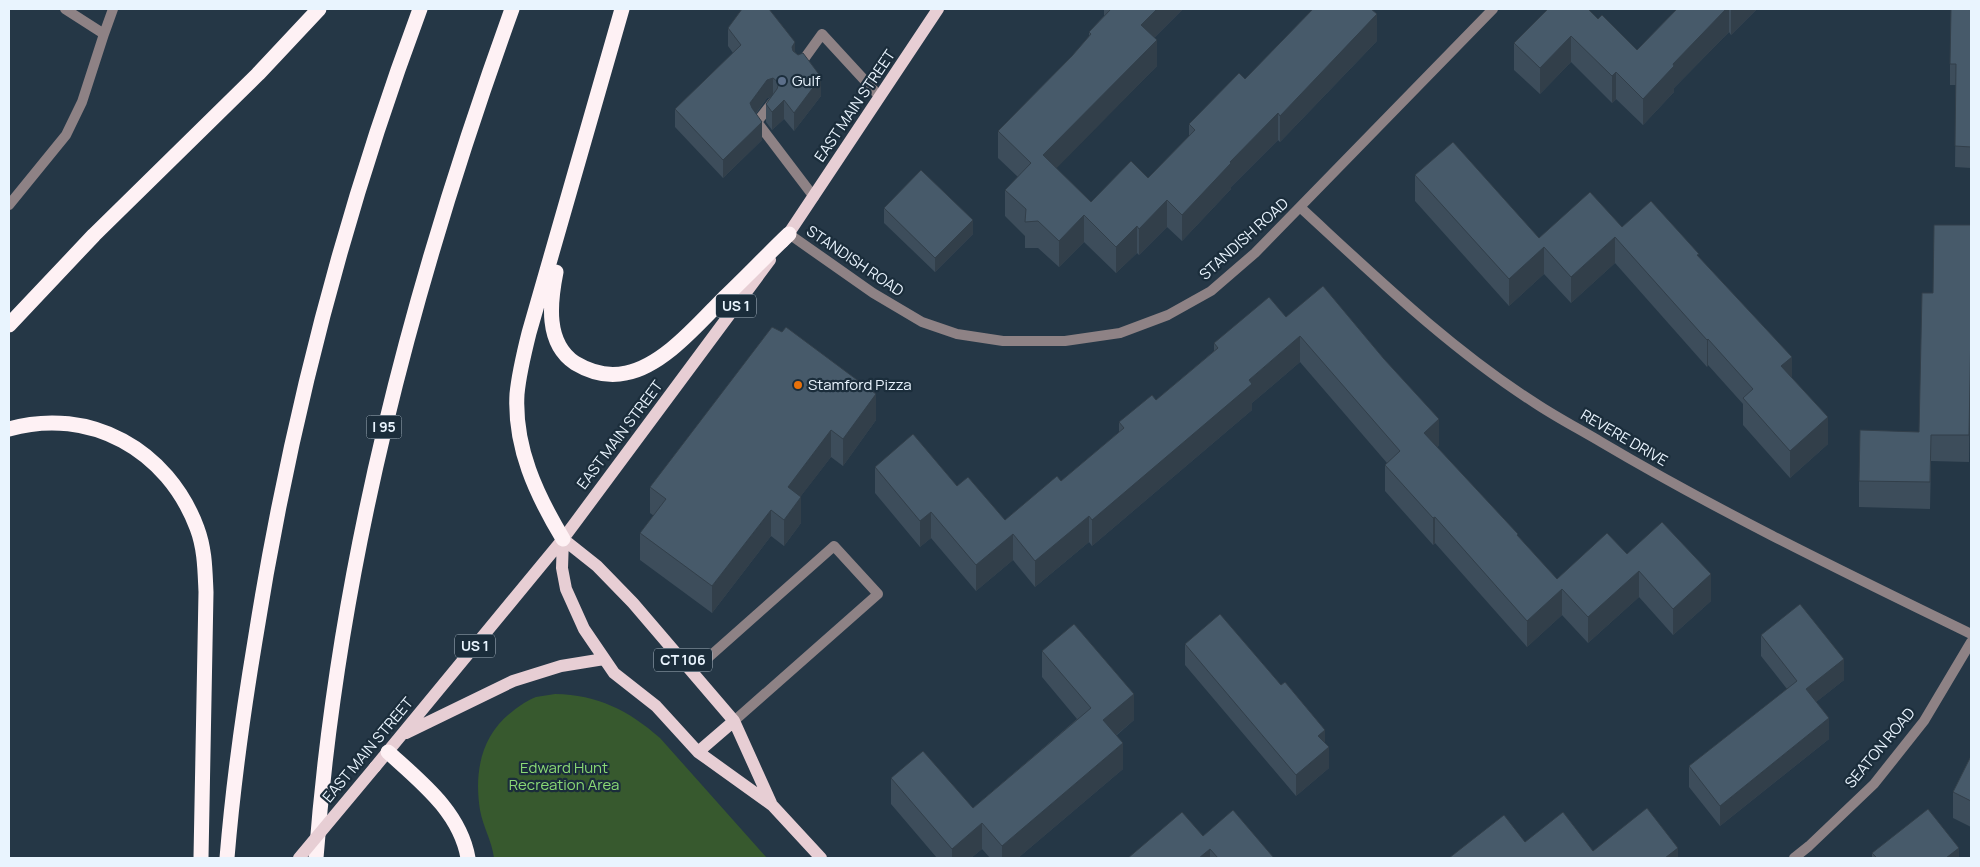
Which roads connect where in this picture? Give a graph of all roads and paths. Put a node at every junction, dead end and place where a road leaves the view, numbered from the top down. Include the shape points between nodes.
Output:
1 (65, 9) edge
2 (113, 9) edge
3 (319, 9) edge
4 (420, 9) edge
5 (512, 9) edge
6 (622, 9) edge
7 (938, 9) edge
8 (1493, 9) edge
9 (104, 34) junction
10 (798, 66) edge
11 (880, 97) junction
12 (772, 103) edge
13 (594, 108) junction
14 (814, 196) junction
15 (9, 204) edge
16 (1301, 208) junction
17 (789, 234) junction
18 (9, 325) edge
19 (9, 429) edge
20 (563, 539) junction
21 (1971, 634) edge
22 (1971, 642) edge
23 (604, 659) junction
24 (692, 672) junction
25 (734, 721) junction
26 (401, 736) junction
27 (388, 752) junction
28 (698, 752) junction
29 (772, 805) junction
30 (201, 858) edge
31 (227, 858) edge
32 (299, 858) edge
33 (316, 858) edge
34 (468, 858) edge
35 (822, 858) edge
36 (1794, 858) edge

1 - 9 street
2 - 9 street
3 - 18 highway
4 - 31 highway via 363,174 304,390 260,610 242,720
5 - 33 highway, I 95 via 476,107 443,212 412,316 386,422 343,635 327,746
6 - 13 highway
7 - 11 main road, EAST MAIN STREET / US 1
8 - 16 street, STANDISH ROAD
9 - 15 street via 82,102 66,135
10 - 11 street via 822,34
11 - 14 main road, EAST MAIN STREET / US 1
12 - 14 street via 758,122
13 - 17 highway via 561,245 551,310 553,331 572,361 589,371 610,374 626,373 645,366 685,337
13 - 20 highway via 529,333 518,394 523,454 545,510
14 - 17 main road, EAST MAIN STREET / US 1
16 - 17 street, STANDISH ROAD via 1211,291 1176,310 1120,333 1066,341 1003,341 958,334 922,322 873,294
16 - 21 street, REVERE DRIVE via 1376,279 1445,337 1534,403 1658,476 1770,536
17 - 20 main road, EAST MAIN STREET / US 1
19 - 30 highway via 28,424 64,423 92,428 119,438 167,474 198,529 205,561 206,592
20 - 23 main road, CT 106 via 562,568 566,589 584,629
20 - 24 main road, CT 106 via 597,566
20 - 26 main road, EAST MAIN STREET / US 1
22 - 36 street, SEATON ROAD via 1924,721 1874,784
23 - 26 main road via 561,666 514,682
23 - 28 main road, CT 106 via 614,673 656,706
24 - 25 main road, CT 106
24 - 25 street via 834,546 878,594
25 - 28 main road
25 - 29 main road, CT 106
26 - 27 main road, EAST MAIN STREET / US 1
27 - 32 main road, EAST MAIN STREET / US 1, bridge
27 - 34 highway via 448,811 459,830
28 - 29 main road, CT 106
29 - 35 main road, CT 106

